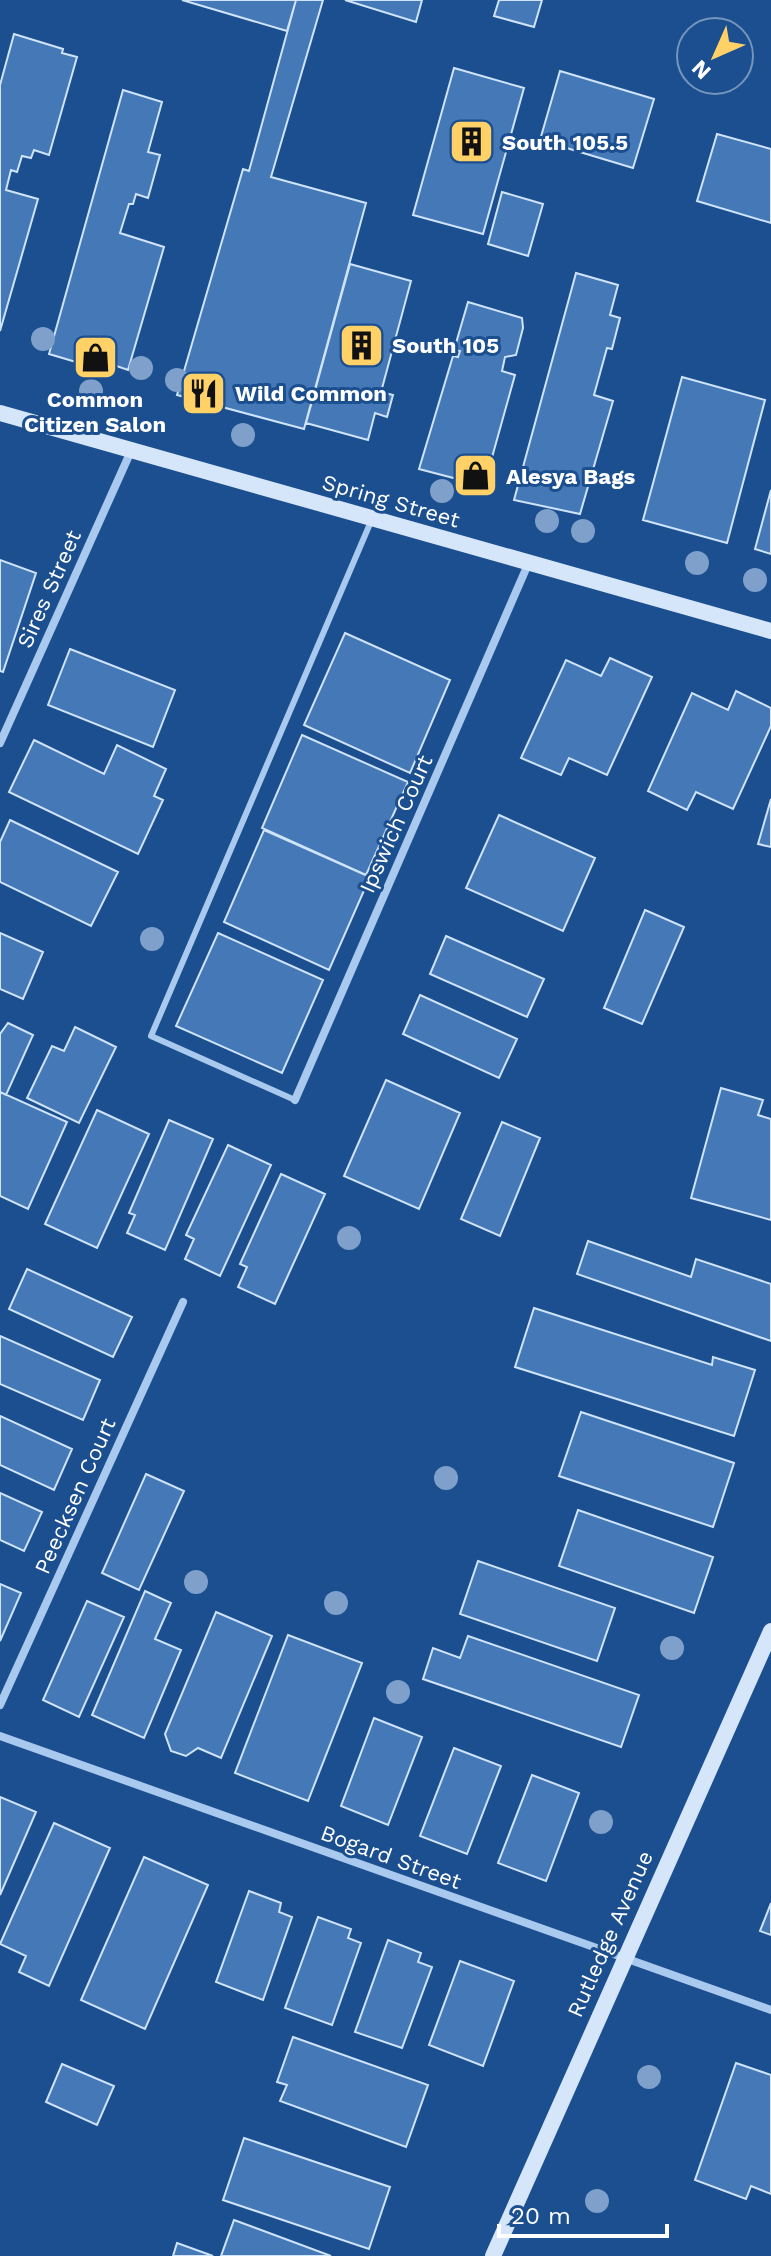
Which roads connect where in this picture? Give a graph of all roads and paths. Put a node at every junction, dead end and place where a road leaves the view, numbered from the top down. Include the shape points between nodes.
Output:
1 (0, 413) edge
2 (131, 450) junction
3 (372, 518) junction
4 (529, 562) junction
5 (771, 631) edge
6 (0, 743) edge
7 (295, 1100) joint
8 (183, 1302) dead end
9 (771, 1631) edge
10 (0, 1705) edge
11 (0, 1736) edge
12 (622, 1958) junction
13 (771, 2010) edge
14 (493, 2256) edge

1 - 2 main road, Spring Street
2 - 3 main road, Spring Street
2 - 6 street, Sires Street
3 - 4 main road, Spring Street
3 - 7 lane via 151,1036
4 - 5 main road, Spring Street
4 - 7 street, Ipswich Court
8 - 10 street, Peecksen Court
9 - 12 main road, Rutledge Avenue
11 - 12 street, Bogard Street
12 - 13 street, Bogard Street
12 - 14 main road, Rutledge Avenue

